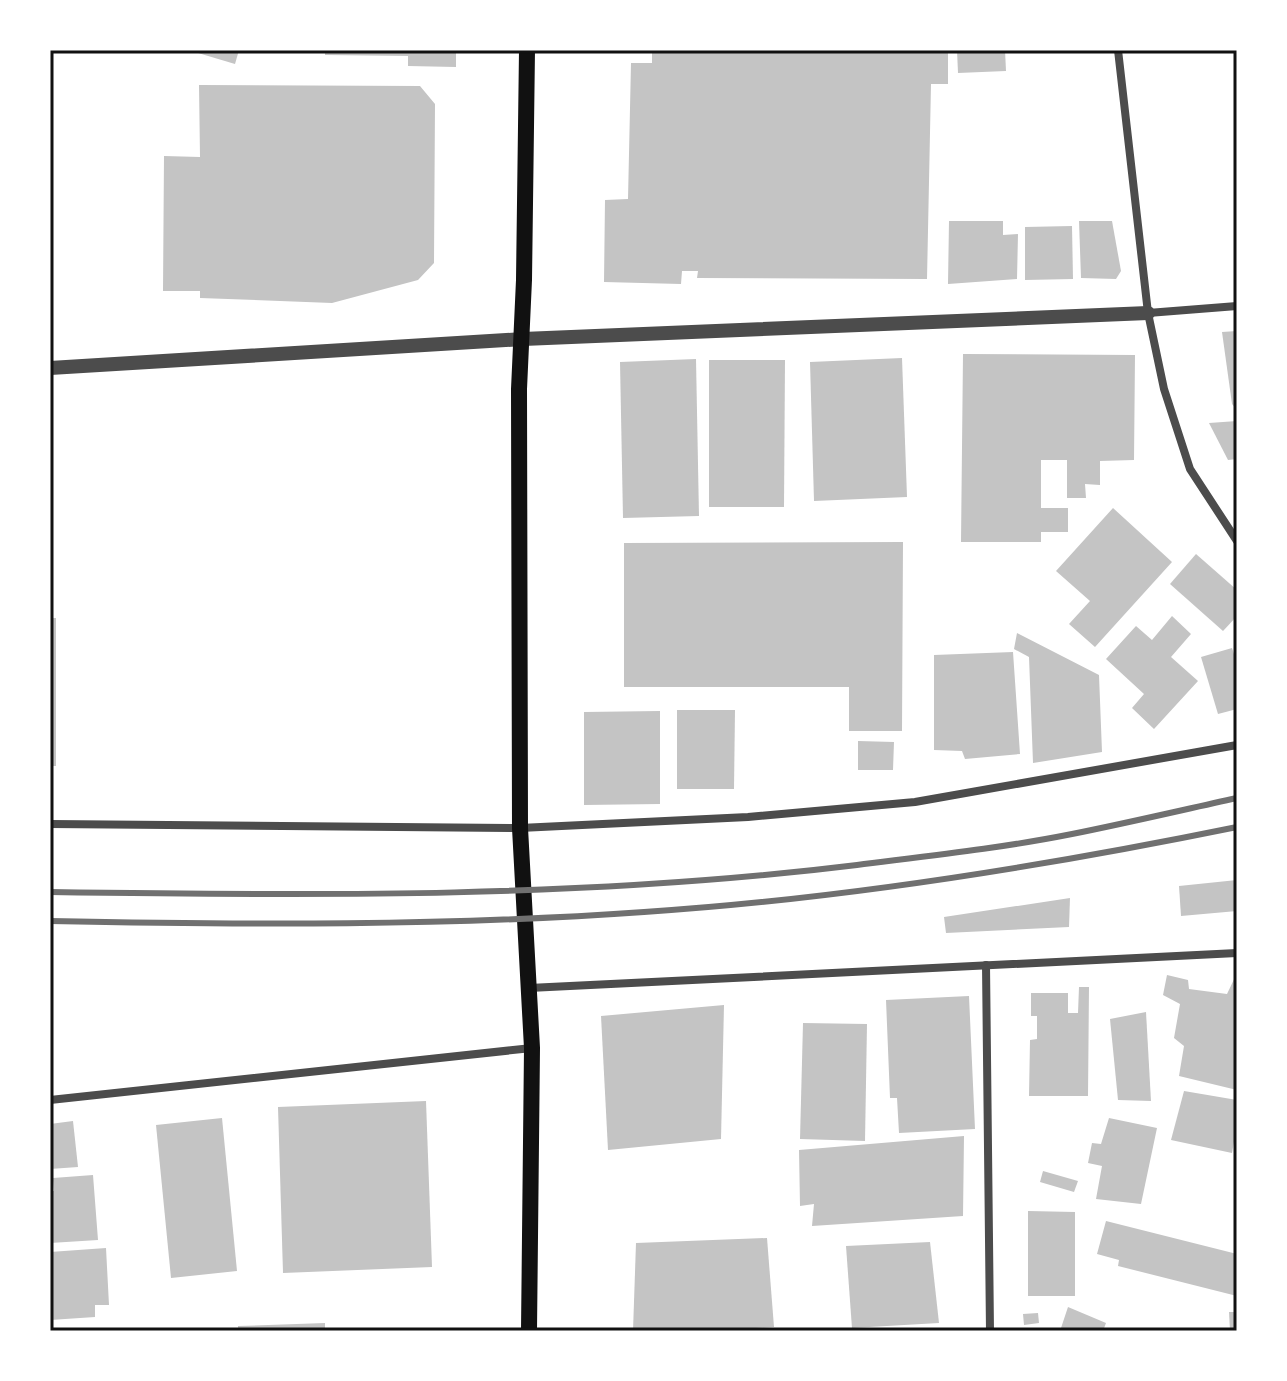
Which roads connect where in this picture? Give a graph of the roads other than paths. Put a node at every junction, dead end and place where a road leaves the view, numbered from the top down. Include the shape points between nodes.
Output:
1 (527, 50) edge
2 (1118, 50) edge
3 (1237, 306) edge
4 (1148, 313) junction
5 (523, 339) junction
6 (50, 368) edge
7 (1237, 541) edge
8 (1237, 745) edge
9 (50, 824) edge
10 (520, 828) junction
11 (1237, 953) edge
12 (986, 965) junction
13 (528, 988) junction
14 (532, 1048) junction
15 (50, 1100) edge
16 (529, 1331) edge
17 (990, 1331) edge

1 - 5 main road
2 - 4 street
3 - 4 street
4 - 5 street
4 - 7 street via 1164,389 1190,469
5 - 6 street
5 - 10 main road
8 - 10 street via 915,802
9 - 10 street
10 - 13 main road
11 - 12 street
12 - 13 street
12 - 17 street
13 - 14 main road
14 - 15 street
14 - 16 main road

